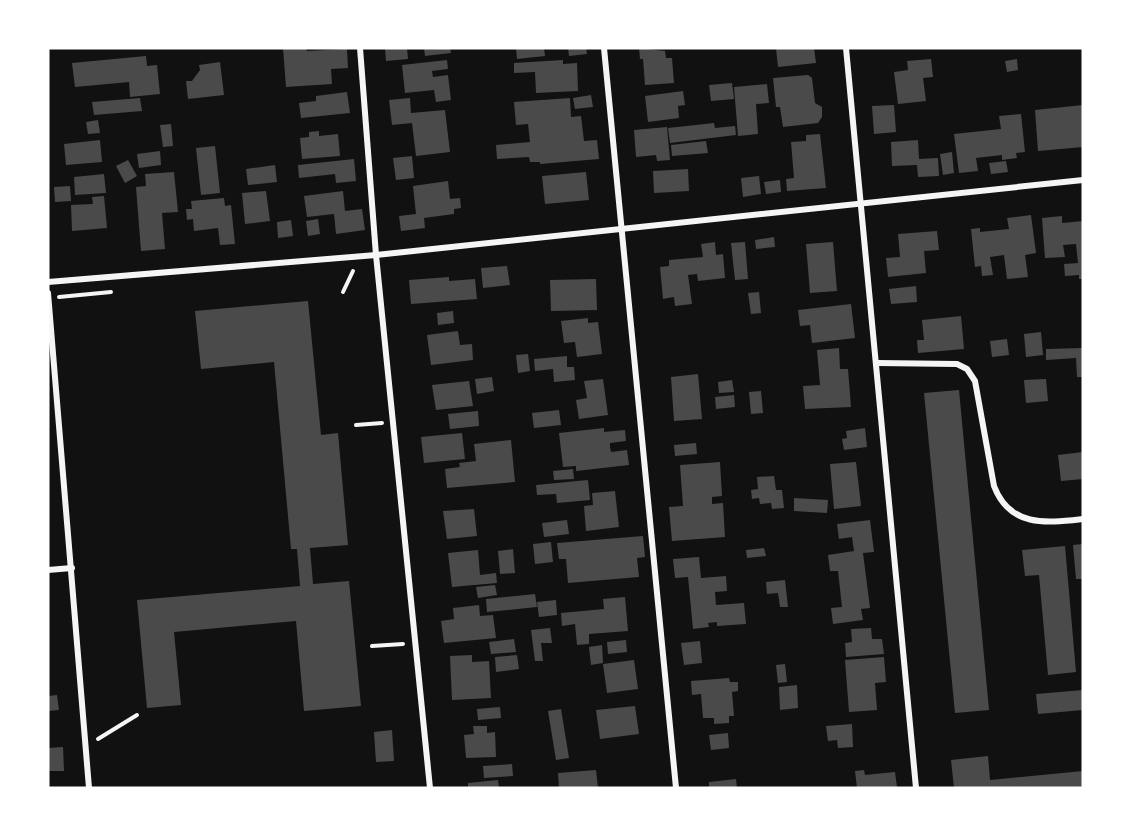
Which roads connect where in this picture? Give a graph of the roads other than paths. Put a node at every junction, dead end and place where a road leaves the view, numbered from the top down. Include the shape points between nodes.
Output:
1 (360, 48) edge
2 (604, 48) edge
3 (846, 48) edge
4 (1083, 180) edge
5 (860, 204) junction
6 (620, 229) junction
7 (376, 255) junction
8 (48, 282) edge
9 (49, 295) edge
10 (877, 363) junction
11 (1083, 519) edge
12 (72, 568) junction
13 (48, 570) edge
14 (89, 788) edge
15 (430, 788) edge
16 (676, 788) edge
17 (916, 788) edge

1 - 7 street
2 - 6 street
3 - 5 street
4 - 5 street
5 - 6 street
5 - 10 street
6 - 7 street
6 - 16 street
7 - 8 street
7 - 15 street
9 - 12 street
10 - 11 street via 957,364 966,369 975,381 999,499 1026,520 1046,523
10 - 17 street
12 - 13 street
12 - 14 street

